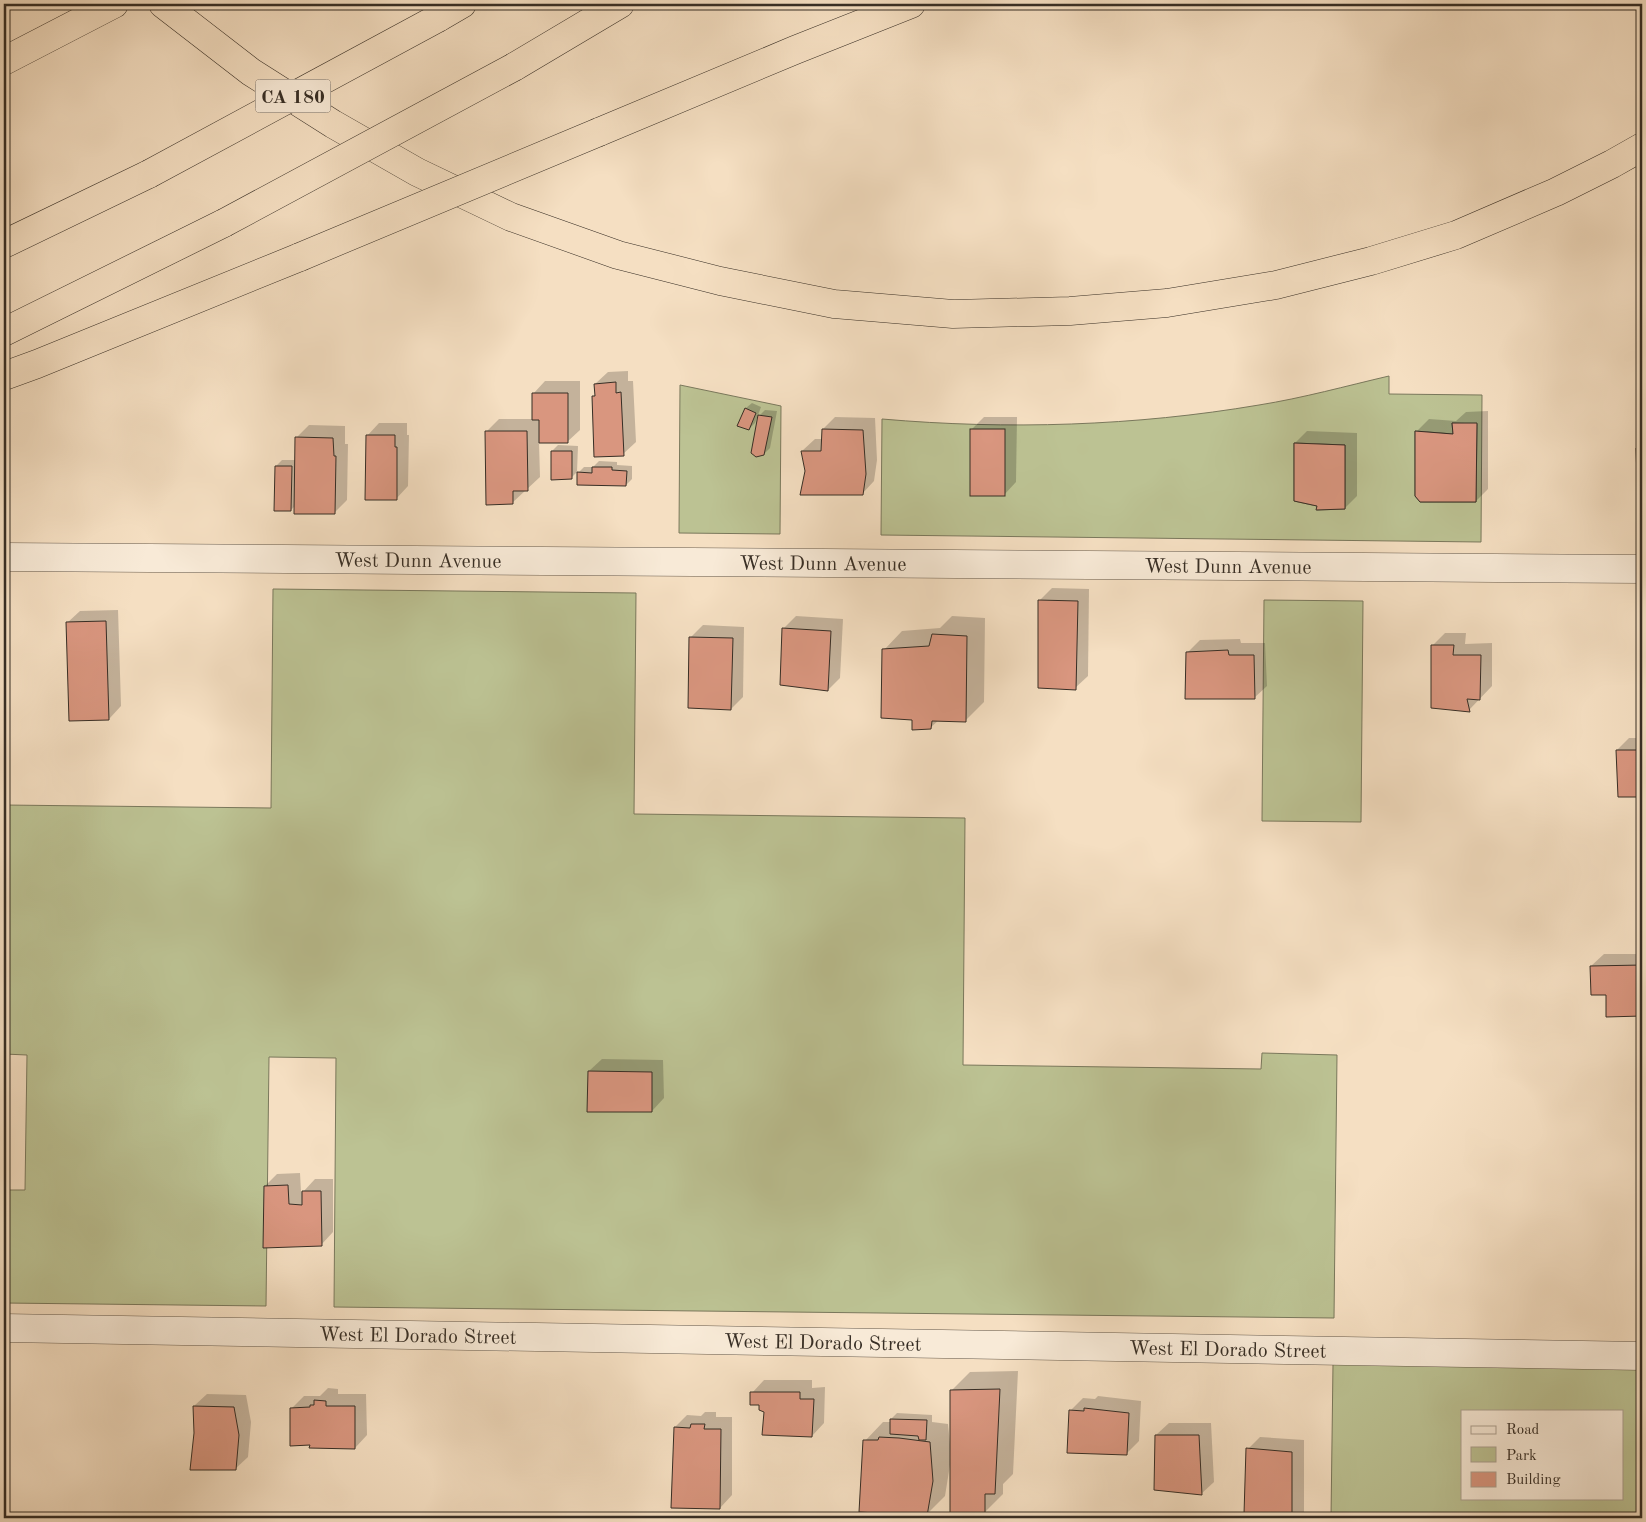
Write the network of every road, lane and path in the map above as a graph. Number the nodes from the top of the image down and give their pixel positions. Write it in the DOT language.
graph roads {
  1 [pos="114,4"];
  2 [pos="163,4"];
  3 [pos="462,4"];
  4 [pos="620,4"];
  5 [pos="911,4"];
  6 [pos="11,58"];
  7 [pos="1642,147"];
  8 [pos="4,244"];
  9 [pos="4,332"];
  10 [pos="4,376"];
  11 [pos="4,557"];
  12 [pos="1642,569"];
  13 [pos="4,1328"];
  14 [pos="1642,1356"];
  1 -- 6 [label="highway"];
  2 -- 7 [label="highway"];
  3 -- 8 [label="highway, CA 180, bridge"];
  4 -- 9 [label="highway, bridge"];
  5 -- 10 [label="highway, bridge"];
  11 -- 12 [label="street, West Dunn Avenue"];
  13 -- 14 [label="street, West El Dorado Street"];
}
